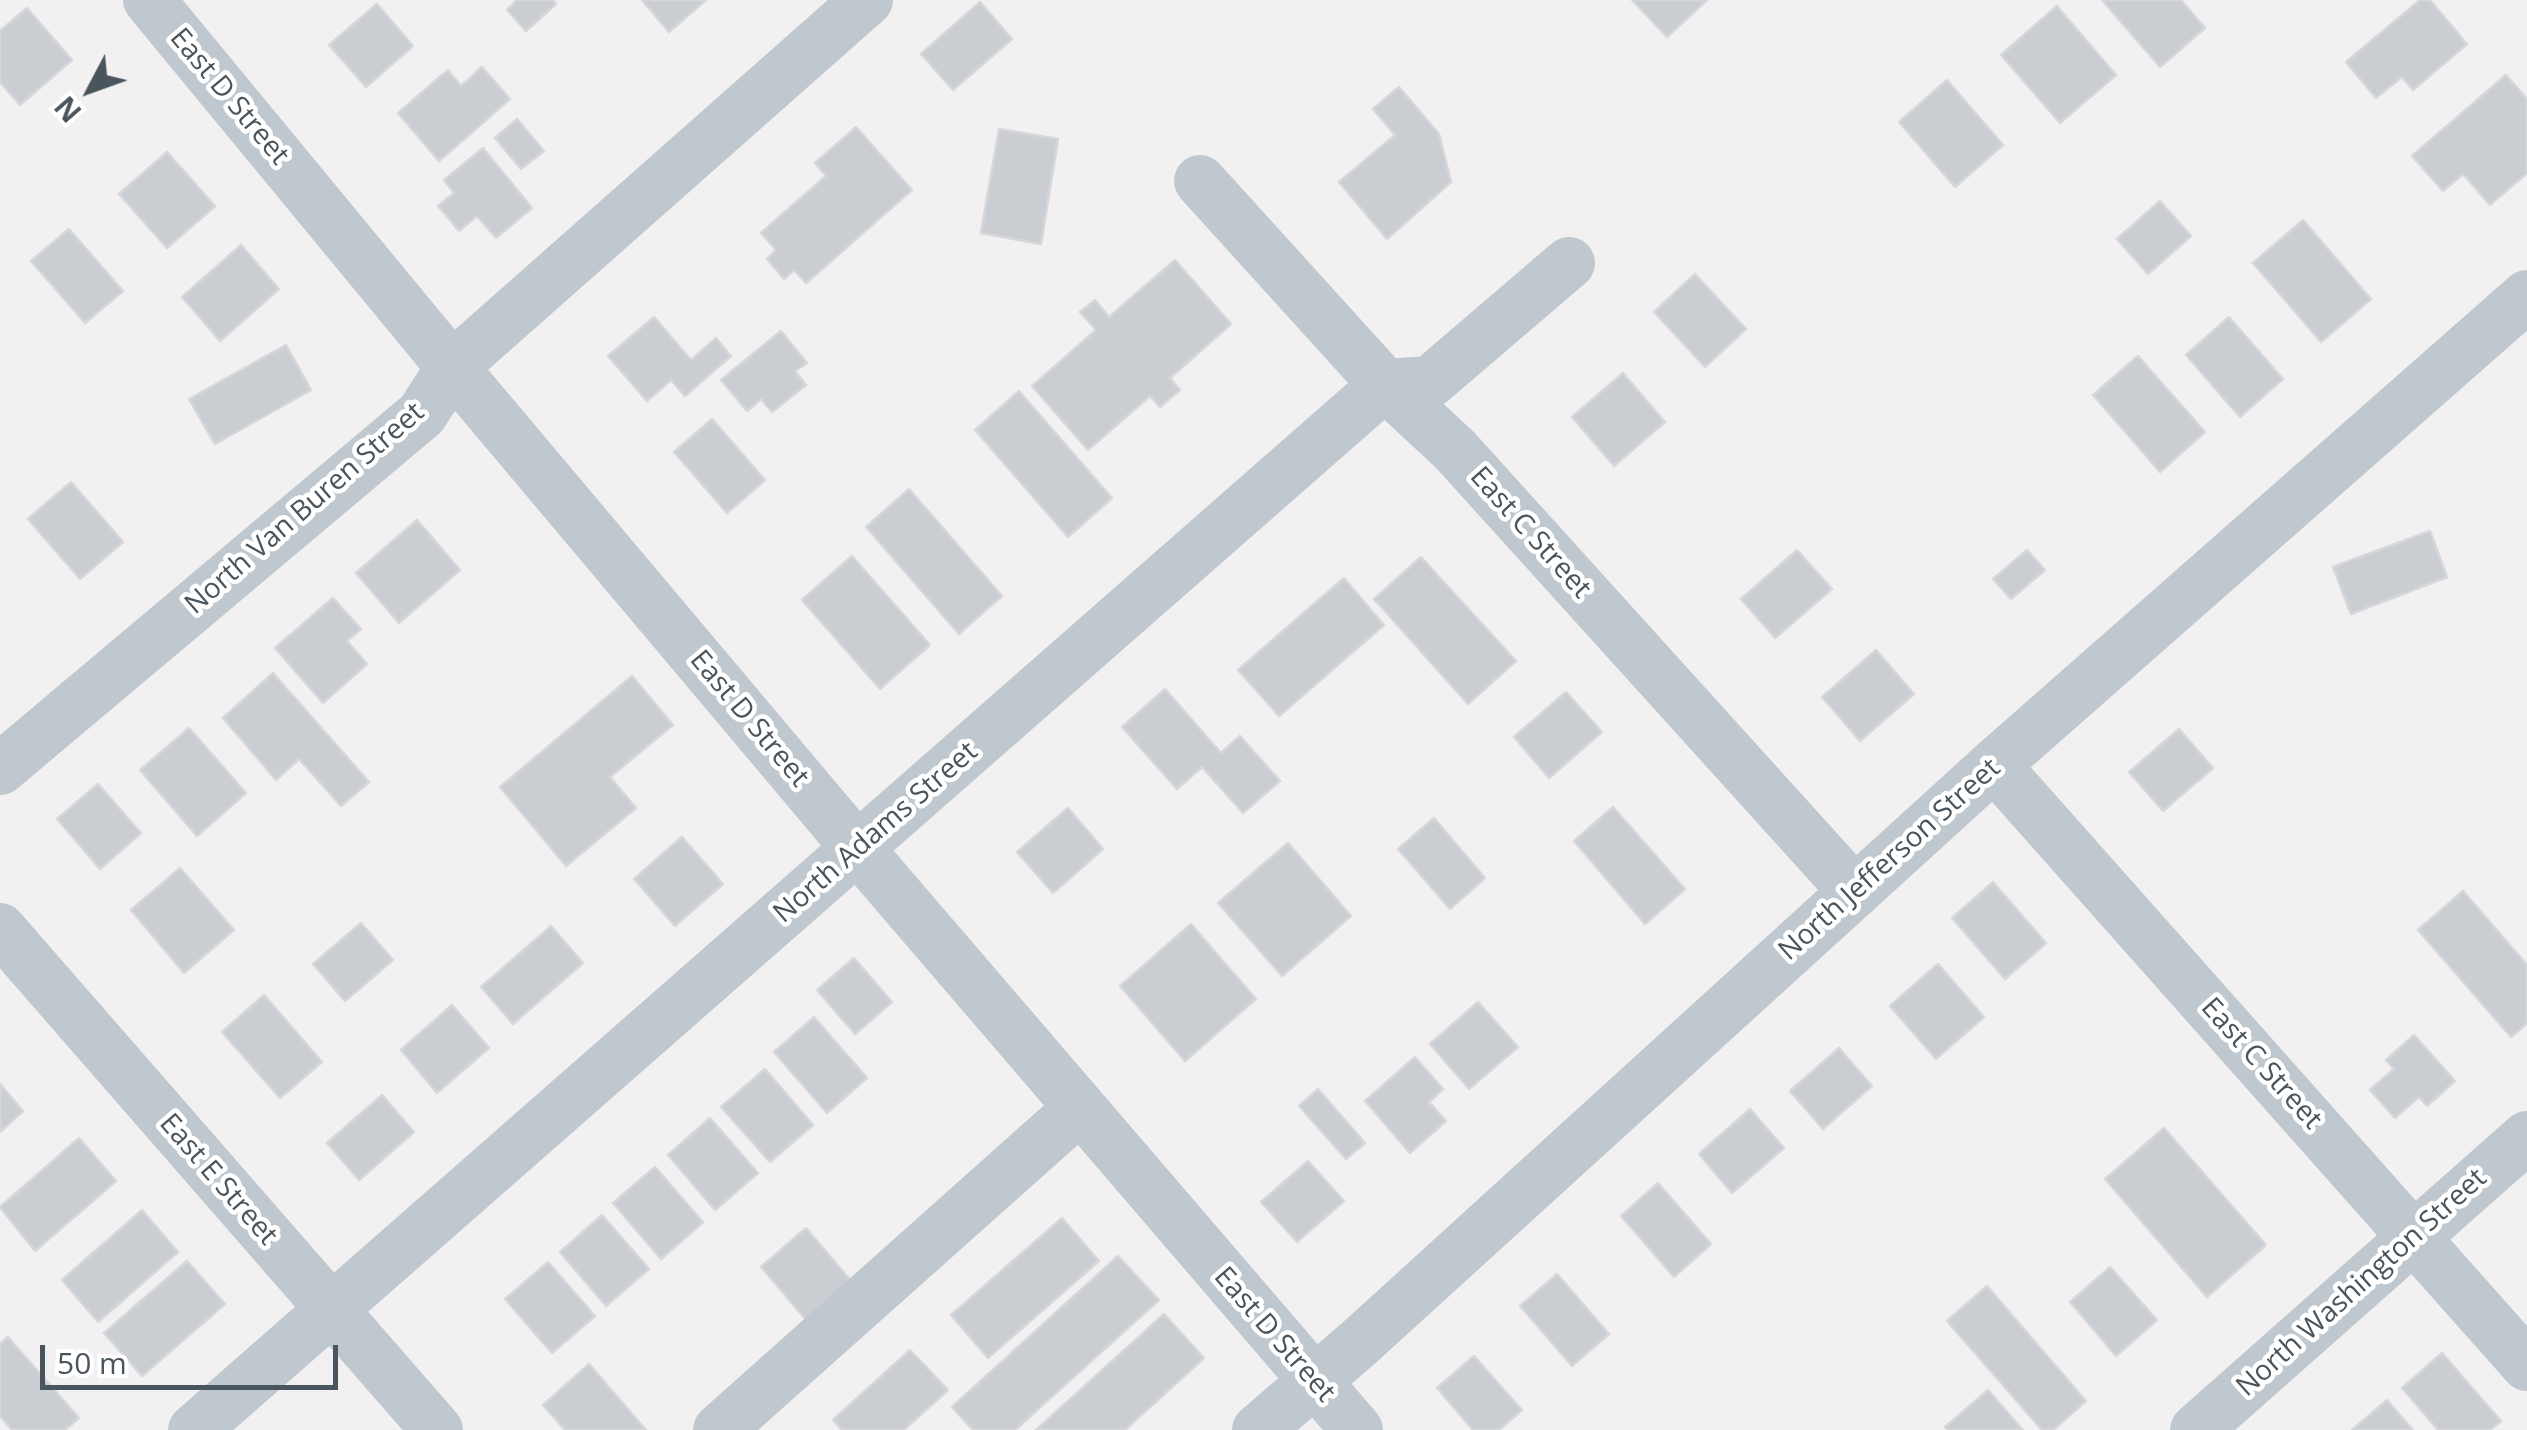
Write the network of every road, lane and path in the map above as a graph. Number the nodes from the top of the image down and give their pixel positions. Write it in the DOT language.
graph roads {
  1 [pos="149,0"];
  2 [pos="867,0"];
  3 [pos="1200,181"];
  4 [pos="1569,263"];
  5 [pos="2527,296"];
  6 [pos="452,367"];
  7 [pos="1384,385"];
  8 [pos="1994,765"];
  9 [pos="0,769"];
  10 [pos="858,849"];
  11 [pos="1854,892"];
  12 [pos="0,930"];
  13 [pos="1079,1109"];
  14 [pos="2527,1137"];
  15 [pos="2414,1236"];
  16 [pos="332,1311"];
  17 [pos="2527,1364"];
  18 [pos="1314,1382"];
  19 [pos="194,1430"];
  20 [pos="437,1430"];
  21 [pos="719,1430"];
  22 [pos="1258,1430"];
  23 [pos="1358,1430"];
  24 [pos="2196,1430"];
  1 -- 6 [label="street, East D Street"];
  2 -- 6 [label="street, North Van Buren Street"];
  3 -- 7 [label="street, East C Street"];
  4 -- 7 [label="street"];
  5 -- 8 [label="street, North Jefferson Street"];
  6 -- 9 [label="street, North Van Buren Street"];
  6 -- 10 [label="street, East D Street"];
  7 -- 10 [label="street, North Adams Street"];
  7 -- 11 [label="street, East C Street"];
  8 -- 11 [label="street, North Jefferson Street"];
  8 -- 15 [label="street, East C Street"];
  10 -- 13 [label="street, East D Street"];
  10 -- 16 [label="street, North Adams Street"];
  11 -- 18 [label="street, North Jefferson Street"];
  12 -- 16 [label="street, East E Street"];
  13 -- 18 [label="street, East D Street"];
  13 -- 21 [label="street"];
  14 -- 15 [label="street, North Washington Street"];
  15 -- 17 [label="street, East C Street"];
  15 -- 24 [label="street, North Washington Street"];
  16 -- 19 [label="street, North Adams Street"];
  16 -- 20 [label="street, East E Street"];
  18 -- 22 [label="street, North Jefferson Street"];
  18 -- 23 [label="street, East D Street"];
}
